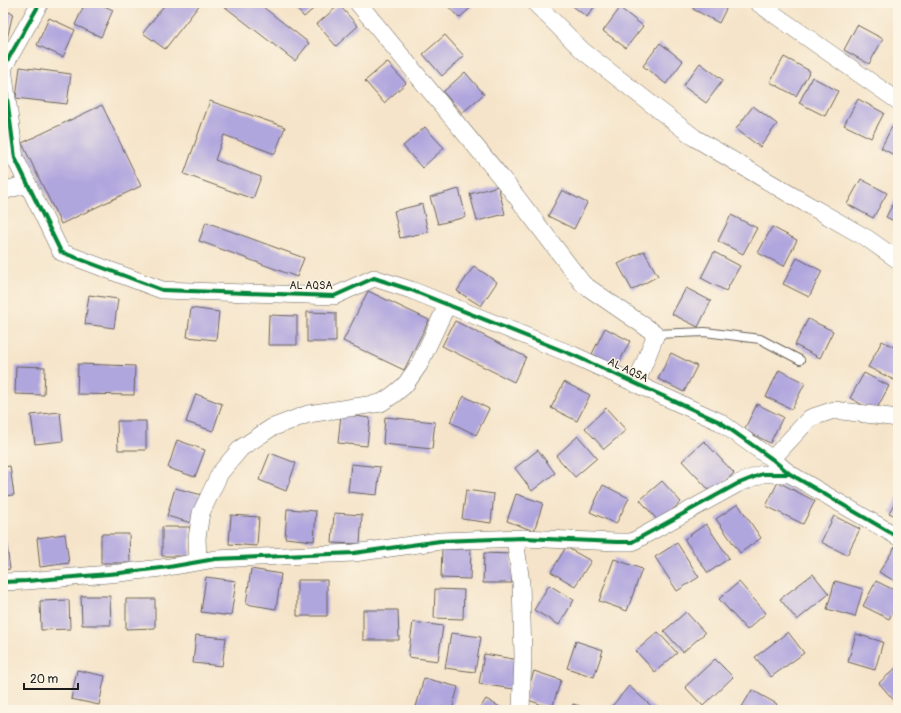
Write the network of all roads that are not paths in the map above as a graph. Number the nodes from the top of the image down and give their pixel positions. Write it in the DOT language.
graph roads {
  1 [pos="40,3"];
  2 [pos="358,3"];
  3 [pos="535,3"];
  4 [pos="758,3"];
  5 [pos="898,101"];
  6 [pos="27,184"];
  7 [pos="3,191"];
  8 [pos="898,260"];
  9 [pos="447,305"];
  10 [pos="656,334"];
  11 [pos="800,360"];
  12 [pos="636,384"];
  13 [pos="898,418"];
  14 [pos="772,459"];
  15 [pos="790,474"];
  16 [pos="898,537"];
  17 [pos="514,538"];
  18 [pos="198,562"];
  19 [pos="3,582"];
  20 [pos="521,710"];
  1 -- 6 [label="street, AL AQSA"];
  2 -- 10 [label="street"];
  3 -- 8 [label="street"];
  4 -- 5 [label="street"];
  6 -- 7 [label="street"];
  6 -- 9 [label="street, AL AQSA"];
  9 -- 12 [label="street, AL AQSA"];
  9 -- 18 [label="street"];
  10 -- 11 [label="lane"];
  10 -- 12 [label="street"];
  12 -- 14 [label="street, AL AQSA"];
  13 -- 14 [label="street"];
  14 -- 15 [label="street, AL AQSA"];
  15 -- 16 [label="street, AL AQSA"];
  15 -- 17 [label="street"];
  17 -- 18 [label="street"];
  17 -- 20 [label="street"];
  18 -- 19 [label="street"];
}
